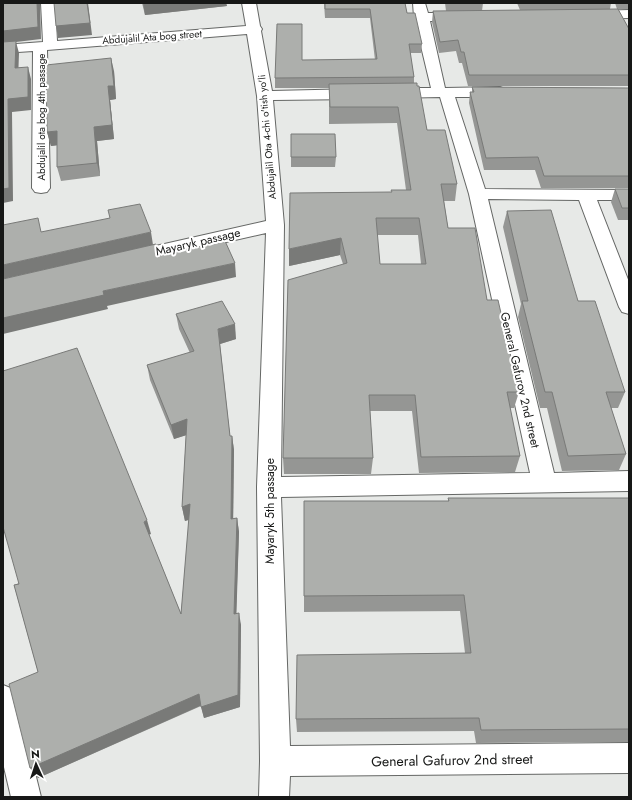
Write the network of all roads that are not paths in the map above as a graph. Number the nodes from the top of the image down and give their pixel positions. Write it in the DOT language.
graph roads {
  1 [pos="48,3"];
  2 [pos="249,3"];
  3 [pos="419,3"];
  4 [pos="629,14"];
  5 [pos="583,15"];
  6 [pos="475,16"];
  7 [pos="421,17"];
  8 [pos="254,29"];
  9 [pos="45,45"];
  10 [pos="3,49"];
  11 [pos="442,92"];
  12 [pos="518,92"];
  13 [pos="265,96"];
  14 [pos="41,188"];
  15 [pos="478,194"];
  16 [pos="586,195"];
  17 [pos="629,195"];
  18 [pos="275,225"];
  19 [pos="112,262"];
  20 [pos="629,306"];
  21 [pos="629,481"];
  22 [pos="544,482"];
  23 [pos="268,486"];
  24 [pos="3,699"];
  25 [pos="629,758"];
  26 [pos="275,761"];
  27 [pos="26,797"];
  28 [pos="274,797"];
  1 -- 9 [label="street"];
  2 -- 8 [label="street, Abdujalil Ota 4-chi o'tish yo'li"];
  3 -- 7 [label="street, General Gafurov 2nd street"];
  4 -- 5 [label="street"];
  6 -- 7 [label="street"];
  7 -- 11 [label="street, General Gafurov 2nd street"];
  8 -- 9 [label="street, Abdujalil Ata bog street"];
  8 -- 13 [label="street, Abdujalil Ota 4-chi o'tish yo'li"];
  9 -- 10 [label="street, Abdujalil Ata bog street"];
  9 -- 14 [label="street, Abdujalil ota bog 4th passage"];
  11 -- 12 [label="street"];
  11 -- 13 [label="street"];
  11 -- 15 [label="street, General Gafurov 2nd street"];
  13 -- 18 [label="street, Abdujalil Ota 4-chi o'tish yo'li"];
  15 -- 16 [label="street"];
  15 -- 22 [label="street, General Gafurov 2nd street"];
  16 -- 17 [label="street"];
  16 -- 20 [label="street"];
  18 -- 19 [label="street, Mаyaryk passage"];
  18 -- 23 [label="street, Mayaryk 5th passage"];
  21 -- 22 [label="street"];
  22 -- 23 [label="street"];
  23 -- 26 [label="street, Mayaryk 5th passage"];
  24 -- 27 [label="street"];
  25 -- 26 [label="street, General Gafurov 2nd street"];
  26 -- 28 [label="street, Mayaryk 5th passage"];
}
